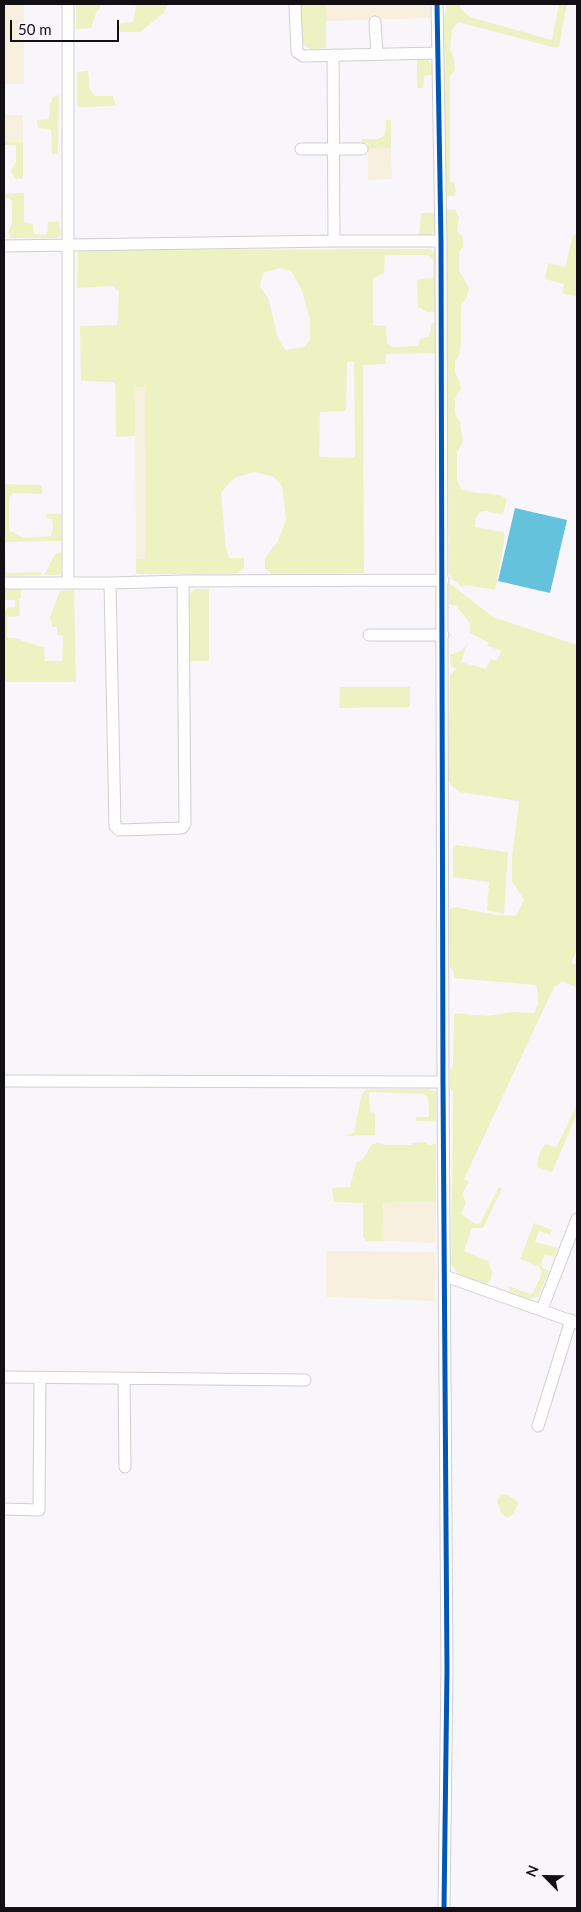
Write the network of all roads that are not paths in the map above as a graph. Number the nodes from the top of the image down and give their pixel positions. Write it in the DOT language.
graph roads {
  1 [pos="68,4"];
  2 [pos="295,4"];
  3 [pos="437,4"];
  4 [pos="375,22"];
  5 [pos="438,53"];
  6 [pos="377,54"];
  7 [pos="332,55"];
  8 [pos="301,149"];
  9 [pos="333,149"];
  10 [pos="362,149"];
  11 [pos="334,241"];
  12 [pos="441,241"];
  13 [pos="4,246"];
  14 [pos="67,246"];
  15 [pos="443,580"];
  16 [pos="183,581"];
  17 [pos="68,582"];
  18 [pos="4,583"];
  19 [pos="110,583"];
  20 [pos="443,635"];
  21 [pos="369,636"];
  22 [pos="4,1081"];
  23 [pos="443,1082"];
  24 [pos="577,1219"];
  25 [pos="445,1276"];
  26 [pos="542,1309"];
  27 [pos="574,1322"];
  28 [pos="4,1377"];
  29 [pos="40,1378"];
  30 [pos="124,1379"];
  31 [pos="305,1380"];
  32 [pos="538,1426"];
  33 [pos="125,1467"];
  34 [pos="4,1509"];
  35 [pos="444,1908"];
  1 -- 14 [label="street"];
  2 -- 7 [label="street"];
  3 -- 5 [label="street"];
  4 -- 6 [label="street"];
  5 -- 6 [label="street"];
  5 -- 12 [label="street"];
  6 -- 7 [label="street"];
  7 -- 9 [label="street"];
  8 -- 9 [label="street"];
  9 -- 10 [label="street"];
  9 -- 11 [label="street"];
  11 -- 12 [label="street"];
  11 -- 14 [label="street"];
  12 -- 15 [label="street"];
  13 -- 14 [label="street"];
  14 -- 17 [label="street"];
  15 -- 16 [label="street"];
  15 -- 20 [label="street"];
  16 -- 19 [label="street"];
  16 -- 19 [label="street"];
  17 -- 18 [label="street"];
  17 -- 19 [label="street"];
  20 -- 21 [label="street"];
  20 -- 23 [label="street"];
  22 -- 23 [label="street"];
  23 -- 25 [label="street"];
  24 -- 26 [label="street"];
  25 -- 26 [label="street"];
  25 -- 35 [label="street"];
  26 -- 27 [label="street"];
  27 -- 32 [label="street"];
  28 -- 29 [label="street"];
  29 -- 30 [label="street"];
  29 -- 34 [label="street"];
  30 -- 31 [label="street"];
  30 -- 33 [label="street"];
}
